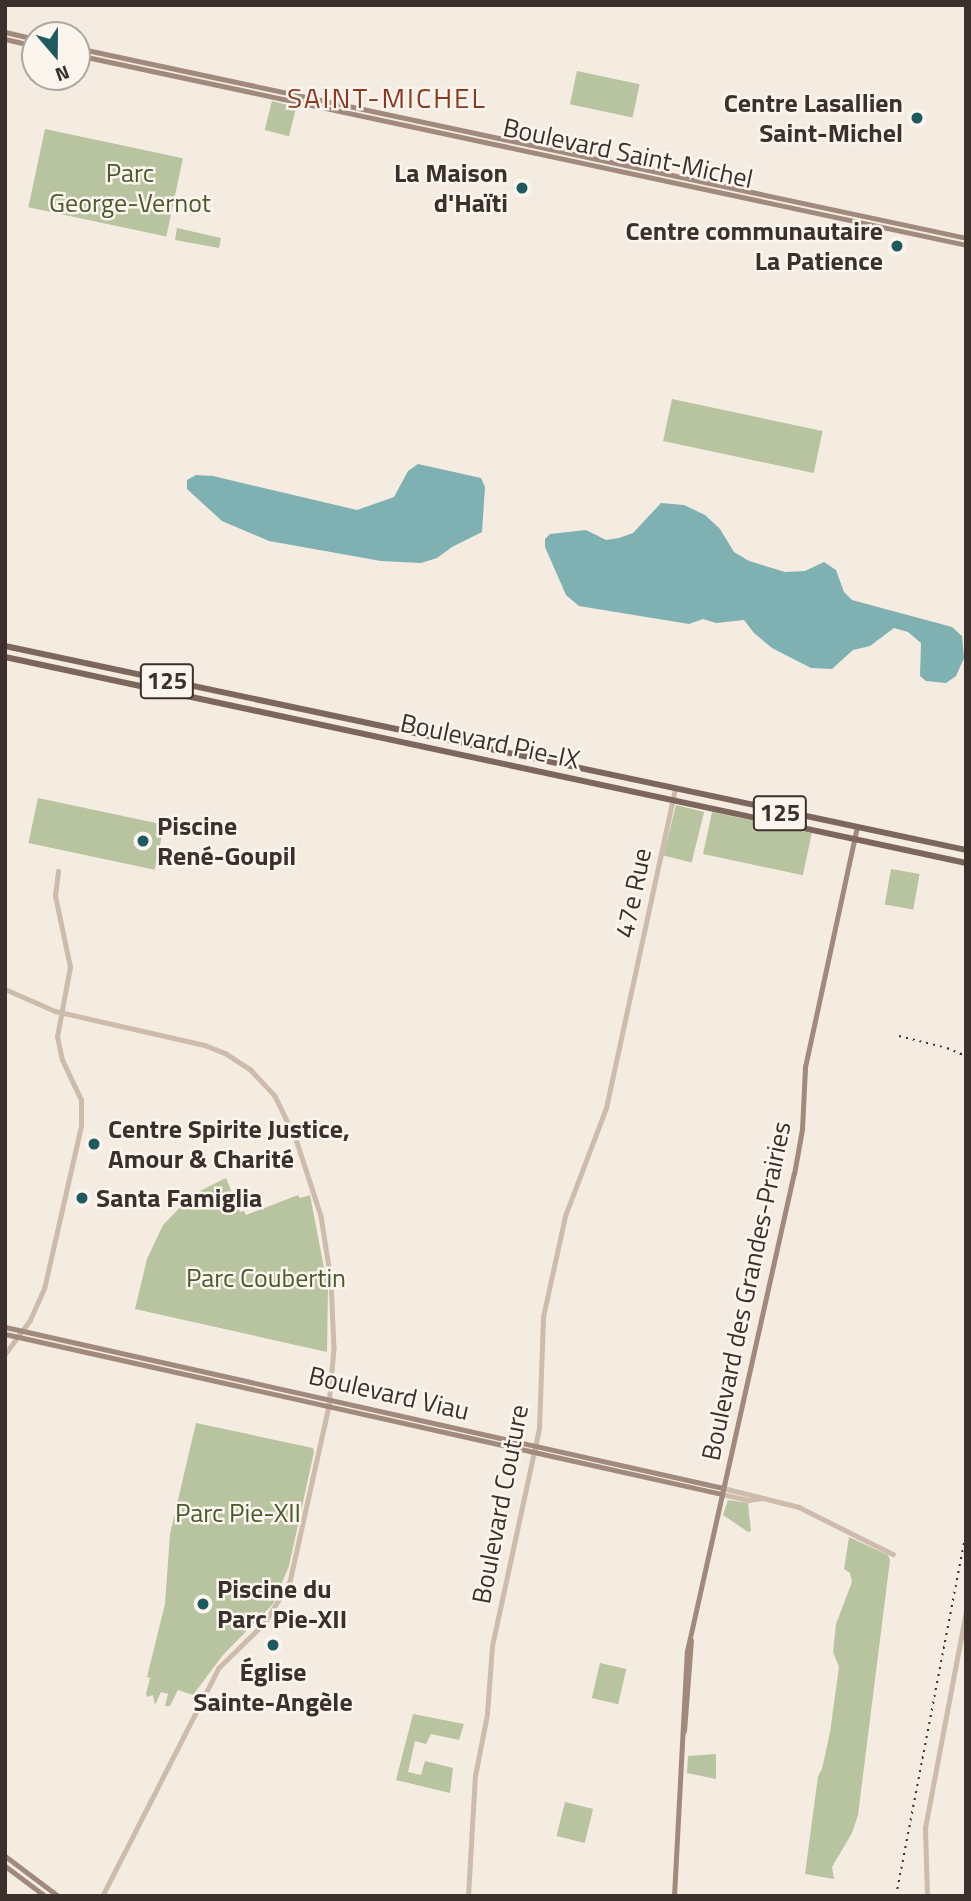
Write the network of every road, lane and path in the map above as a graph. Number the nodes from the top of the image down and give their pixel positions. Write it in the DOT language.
graph roads {
  1 [pos="91,51"];
  2 [pos="91,58"];
  3 [pos="966,238"];
  4 [pos="966,245"];
  5 [pos="5,646"];
  6 [pos="5,657"];
  7 [pos="675,790"];
  8 [pos="673,800"];
  9 [pos="857,827"];
  10 [pos="854,839"];
  11 [pos="966,850"];
  12 [pos="966,863"];
  13 [pos="58,871"];
  14 [pos="5,989"];
  15 [pos="629,1004"];
  16 [pos="60,1013"];
  17 [pos="5,1327"];
  18 [pos="5,1334"];
  19 [pos="22,1334"];
  20 [pos="5,1354"];
  21 [pos="329,1403"];
  22 [pos="535,1449"];
  23 [pos="722,1491"];
  24 [pos="893,1554"];
  25 [pos="966,1611"];
  26 [pos="5,1856"];
  27 [pos="5,1866"];
  28 [pos="45,1896"];
  29 [pos="58,1896"];
  30 [pos="103,1896"];
  31 [pos="468,1896"];
  32 [pos="674,1896"];
  33 [pos="927,1896"];
  1 -- 3 [label="main road, Boulevard Saint-Michel"];
  2 -- 4 [label="main road, Boulevard Saint-Michel"];
  5 -- 7 [label="main road, Boulevard Pie-IX / 125"];
  6 -- 8 [label="main road, Boulevard Pie-IX / 125"];
  7 -- 8 [label="street, 47e Rue"];
  7 -- 9 [label="main road, Boulevard Pie-IX / 125"];
  8 -- 10 [label="main road, Boulevard Pie-IX / 125"];
  8 -- 15 [label="street, 47e Rue"];
  9 -- 10 [label="main road, Boulevard des Grandes-Prairies"];
  9 -- 11 [label="main road, Boulevard Pie-IX / 125"];
  10 -- 12 [label="main road, Boulevard Pie-IX / 125"];
  10 -- 23 [label="main road, Boulevard des Grandes-Prairies"];
  13 -- 16 [label="street"];
  14 -- 16 [label="street"];
  15 -- 22 [label="street, Boulevard Couture"];
  16 -- 19 [label="street"];
  16 -- 21 [label="street"];
  17 -- 19 [label="main road, Boulevard Viau"];
  18 -- 19 [label="main road, Boulevard Viau"];
  19 -- 20 [label="street"];
  19 -- 21 [label="main road, Boulevard Viau"];
  21 -- 22 [label="main road, Boulevard Viau"];
  21 -- 30 [label="street"];
  22 -- 23 [label="main road, Boulevard Viau"];
  22 -- 31 [label="street, Boulevard Couture"];
  23 -- 24 [label="street, Boulevard Viau"];
  23 -- 32 [label="main road, Boulevard des Grandes-Prairies"];
  25 -- 33 [label="street"];
  26 -- 29 [label="main road"];
  27 -- 28 [label="main road"];
}
